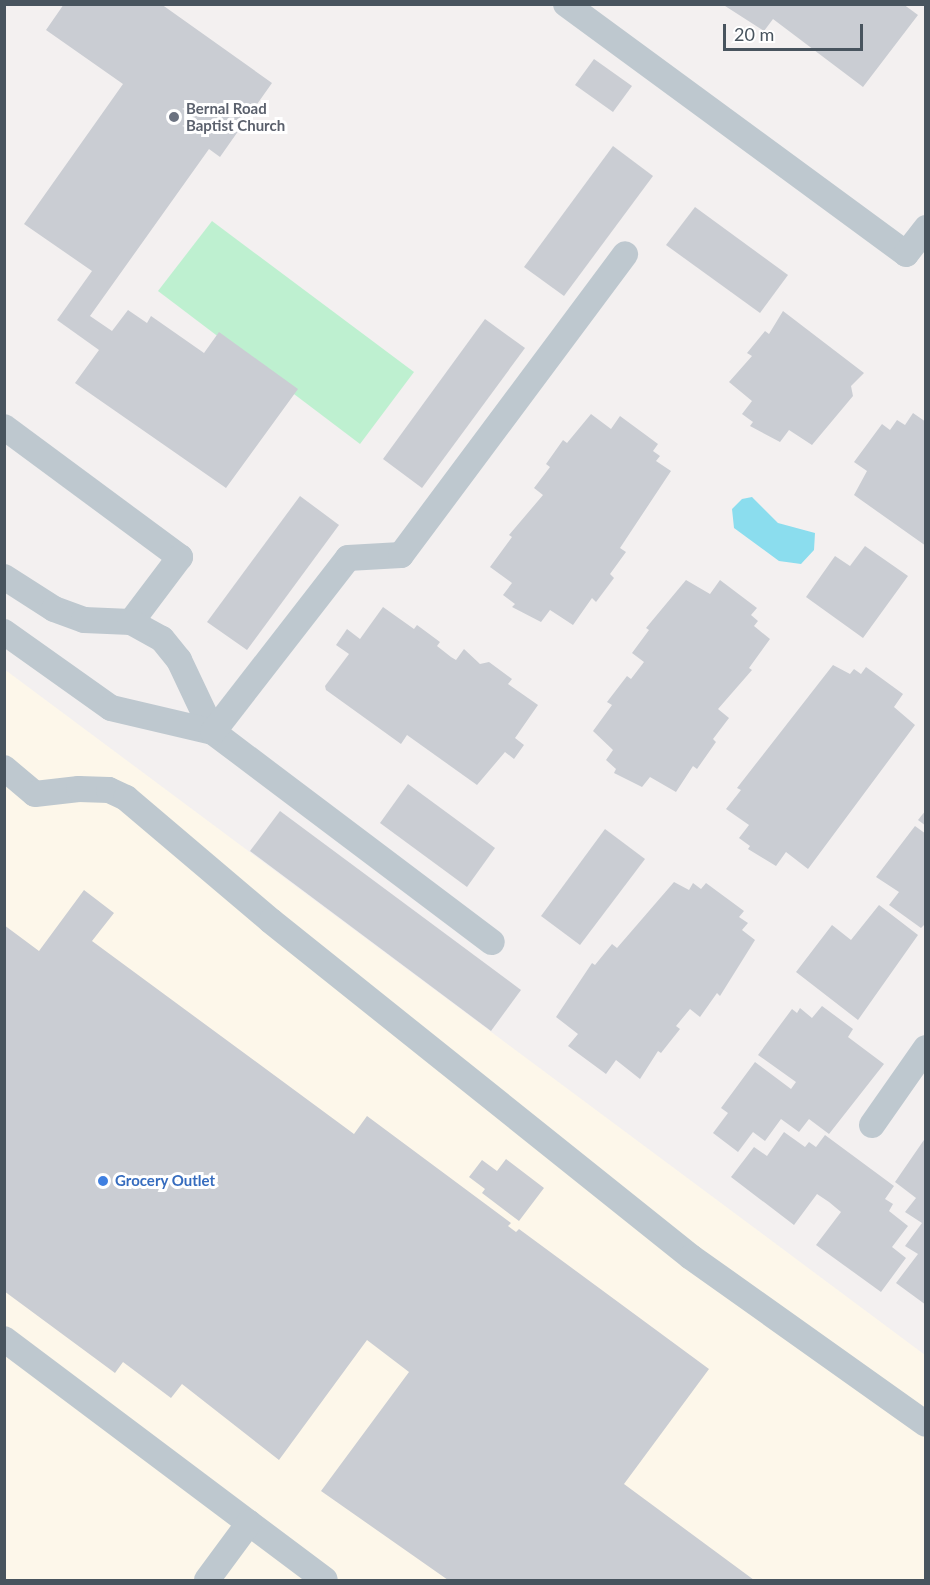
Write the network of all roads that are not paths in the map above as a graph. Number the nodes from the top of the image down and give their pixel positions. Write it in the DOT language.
graph roads {
  1 [pos="566,4"];
  2 [pos="926,228"];
  3 [pos="625,254"];
  4 [pos="4,427"];
  5 [pos="4,577"];
  6 [pos="131,622"];
  7 [pos="4,632"];
  8 [pos="213,732"];
  9 [pos="4,768"];
  10 [pos="492,942"];
  11 [pos="926,1048"];
  12 [pos="872,1125"];
  13 [pos="4,1339"];
  14 [pos="926,1424"];
  15 [pos="249,1523"];
  16 [pos="207,1581"];
  17 [pos="325,1581"];
  1 -- 2 [label="lane"];
  3 -- 8 [label="lane"];
  4 -- 6 [label="lane"];
  5 -- 6 [label="lane"];
  6 -- 8 [label="lane"];
  7 -- 8 [label="lane"];
  8 -- 10 [label="lane"];
  9 -- 14 [label="lane"];
  11 -- 12 [label="lane"];
  13 -- 15 [label="lane"];
  15 -- 16 [label="lane"];
  15 -- 17 [label="lane"];
}
